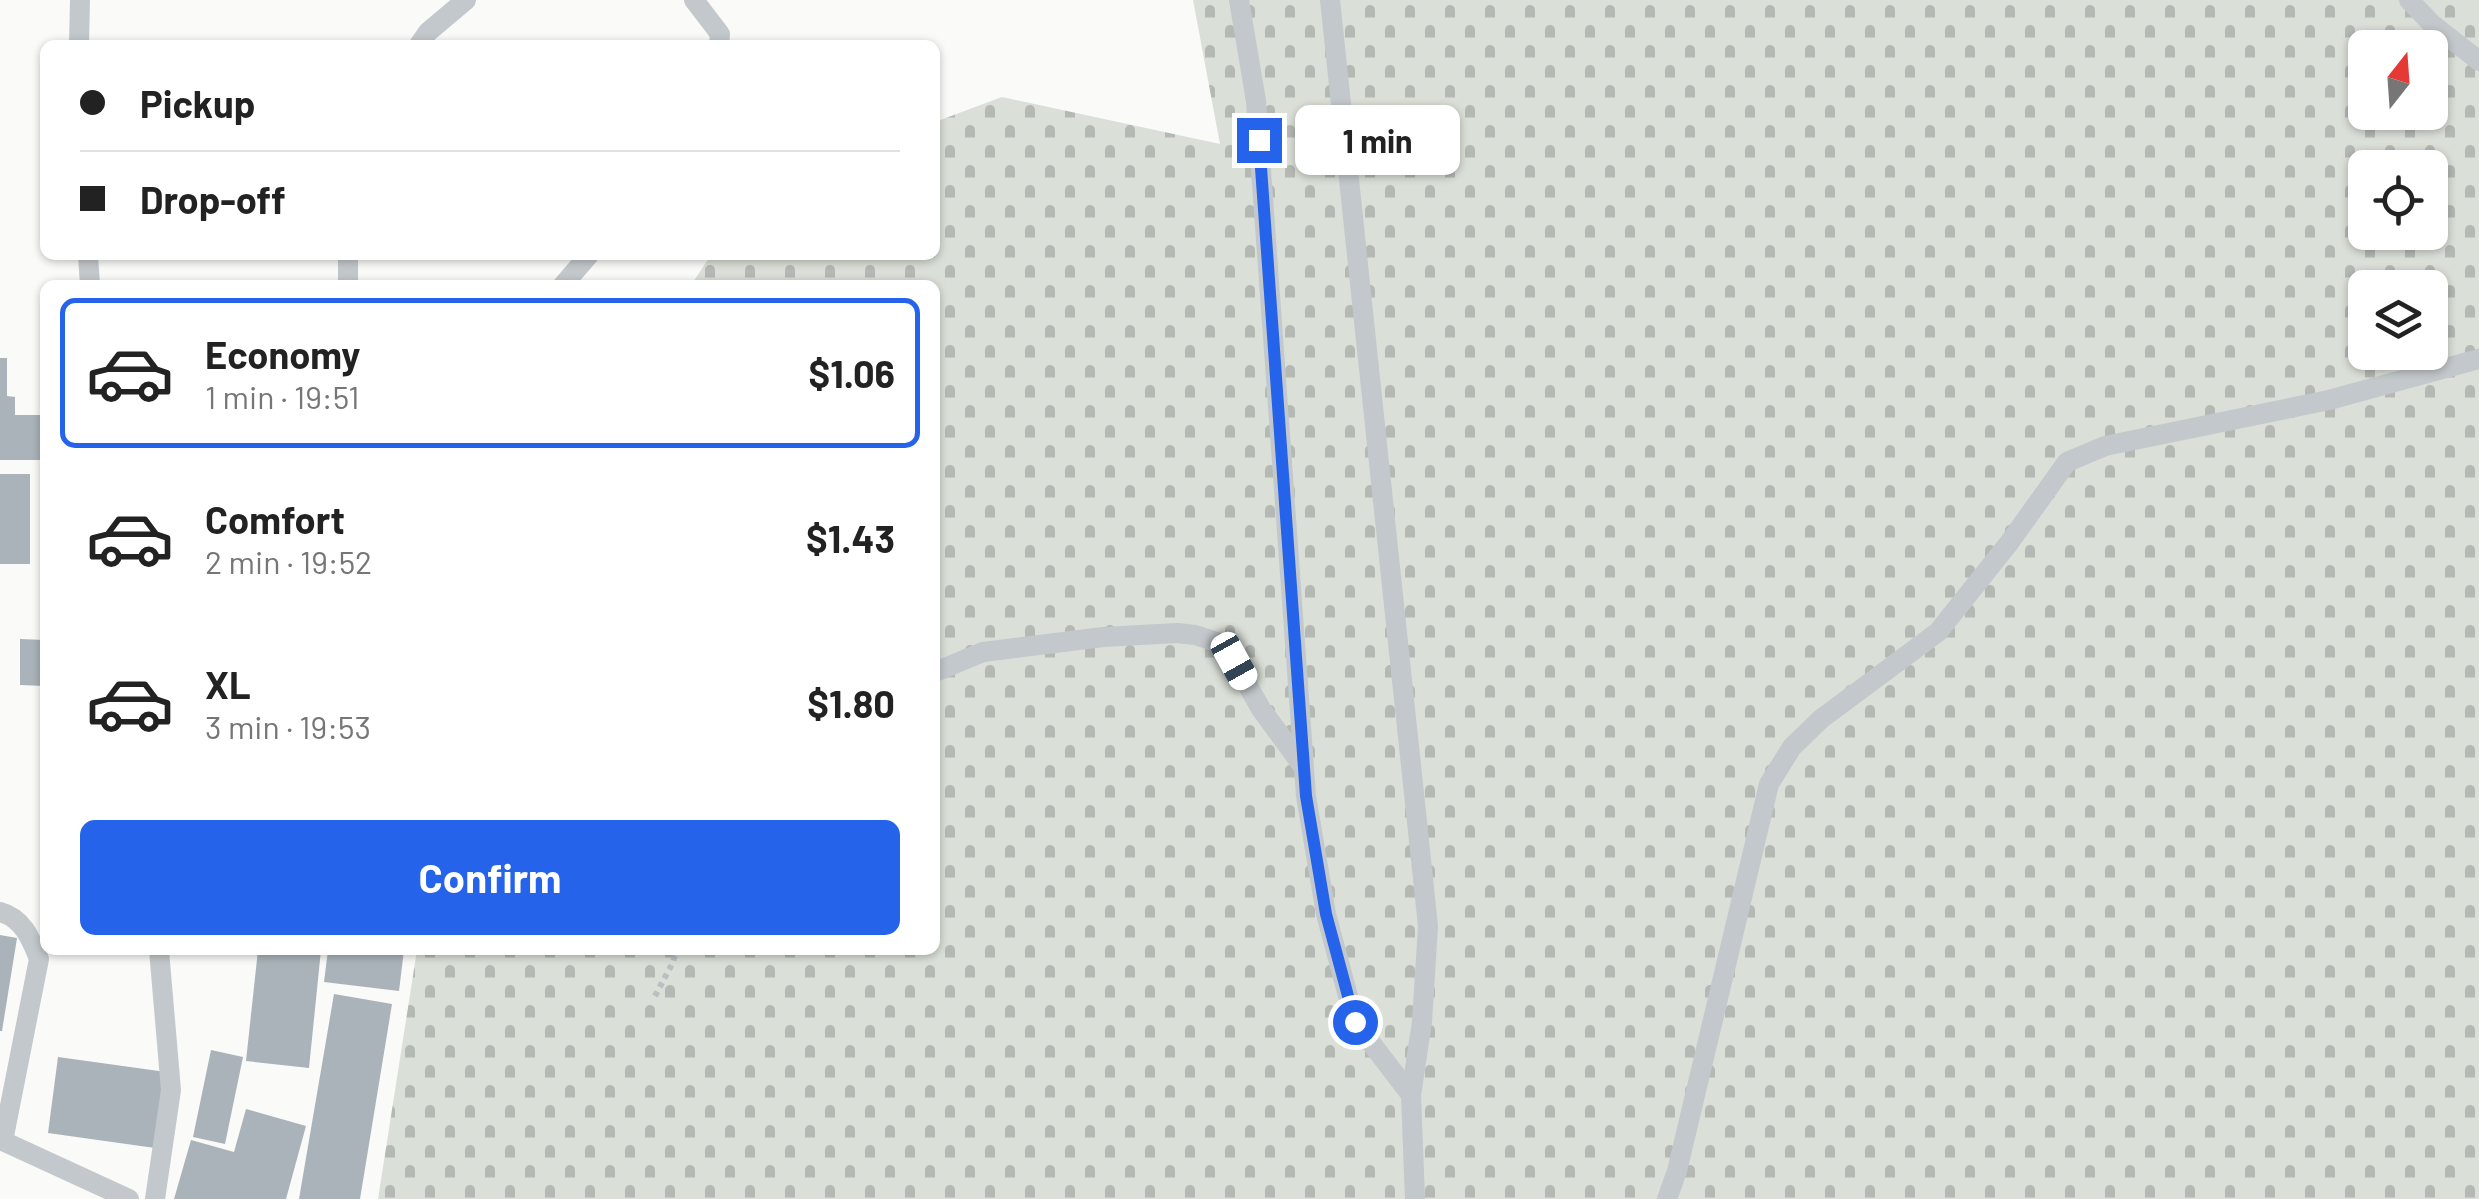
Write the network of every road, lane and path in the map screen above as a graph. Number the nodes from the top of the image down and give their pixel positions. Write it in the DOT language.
graph roads {
  1 [pos="80,0"];
  2 [pos="466,0"];
  3 [pos="694,0"];
  4 [pos="1239,0"];
  5 [pos="1330,0"];
  6 [pos="2410,0"];
  7 [pos="78,40"];
  8 [pos="422,40"];
  9 [pos="719,40"];
  10 [pos="2479,61"];
  11 [pos="584,260"];
  12 [pos="566,280"];
  13 [pos="2479,359"];
  14 [pos="940,670"];
  15 [pos="1303,766"];
  16 [pos="0,912"];
  17 [pos="158,955"];
  18 [pos="675,955"];
  19 [pos="654,996"];
  20 [pos="1411,1095"];
  21 [pos="1,1141"];
  22 [pos="130,1199"];
  23 [pos="155,1199"];
  24 [pos="1415,1199"];
  25 [pos="1667,1199"];
  1 -- 7 [label="lane"];
  2 -- 8 [label="lane"];
  3 -- 9 [label="lane"];
  4 -- 15 [label="lane"];
  5 -- 20 [label="lane"];
  6 -- 10 [label="lane"];
  11 -- 12 [label="lane"];
  13 -- 25 [label="lane"];
  14 -- 15 [label="lane"];
  15 -- 20 [label="lane"];
  16 -- 21 [label="lane"];
  17 -- 23 [label="lane"];
  18 -- 19 [label="path"];
  20 -- 24 [label="lane"];
  21 -- 22 [label="lane"];
}
